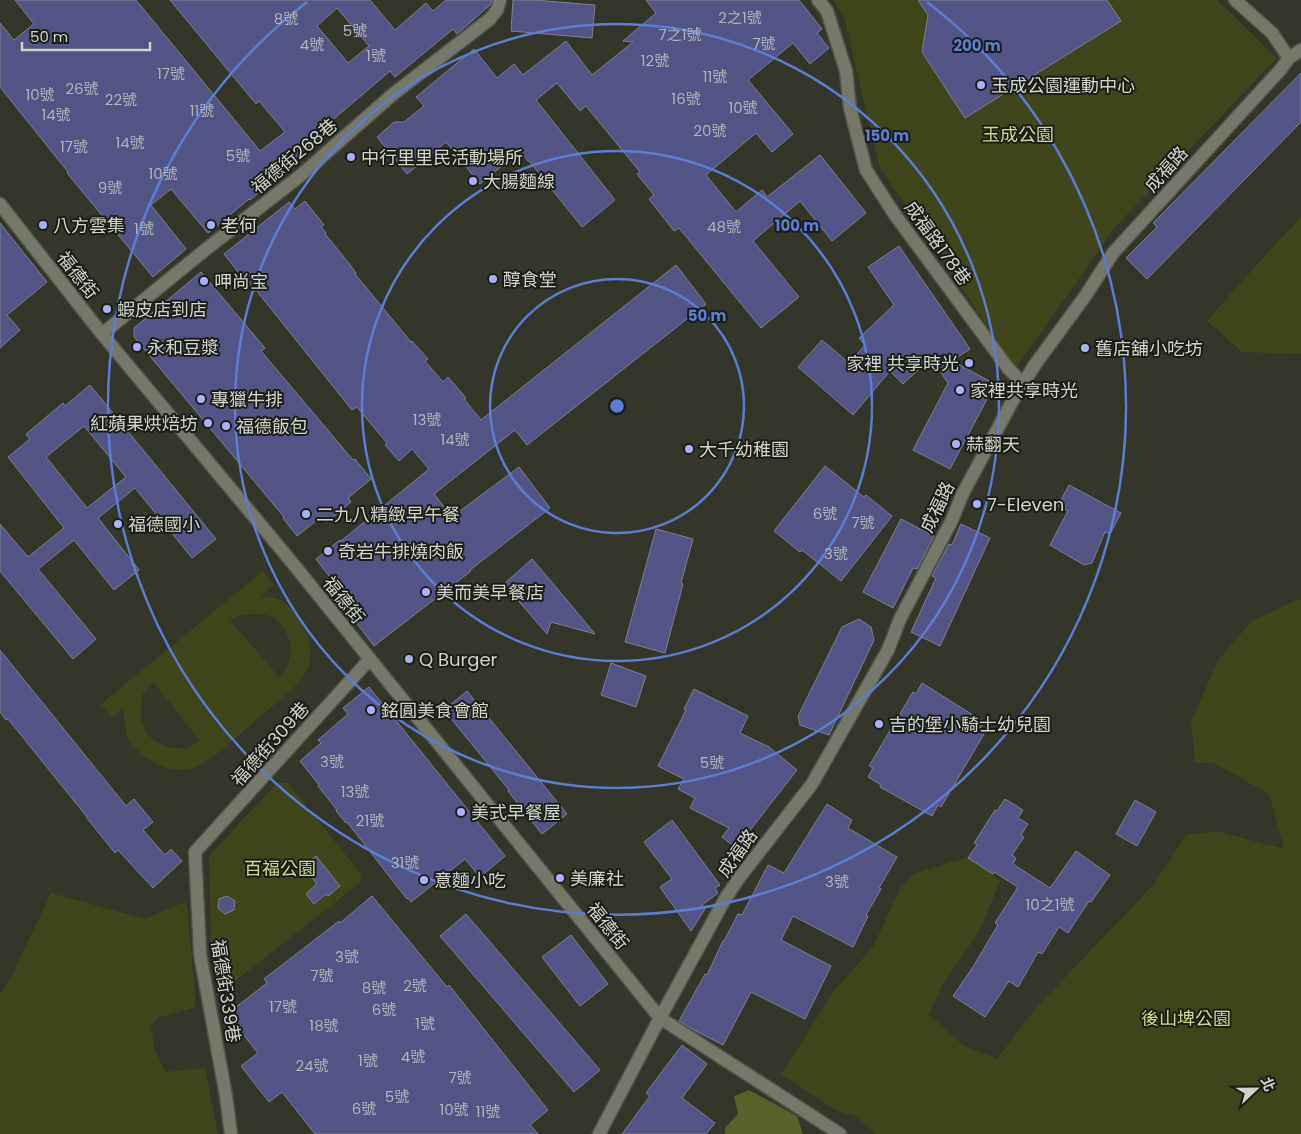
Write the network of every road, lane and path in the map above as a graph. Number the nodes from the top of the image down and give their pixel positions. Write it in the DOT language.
graph roads {
  1 [pos="500,0"];
  2 [pos="818,0"];
  3 [pos="1235,0"];
  4 [pos="1301,50"];
  5 [pos="1290,58"];
  6 [pos="0,204"];
  7 [pos="102,334"];
  8 [pos="1024,385"];
  9 [pos="370,659"];
  10 [pos="195,852"];
  11 [pos="660,1018"];
  12 [pos="231,1134"];
  13 [pos="599,1134"];
  14 [pos="840,1134"];
  1 -- 7 [label="street, 福德街268巷"];
  2 -- 8 [label="street, 成福路178巷"];
  3 -- 5 [label="street"];
  4 -- 5 [label="street, 成福路"];
  5 -- 8 [label="street, 成福路"];
  6 -- 7 [label="street, 福德街"];
  7 -- 9 [label="street, 福德街"];
  8 -- 11 [label="street, 成福路"];
  9 -- 10 [label="street, 福德街309巷"];
  9 -- 11 [label="street, 福德街"];
  10 -- 12 [label="street, 福德街339巷"];
  11 -- 13 [label="street, 成福路"];
  11 -- 14 [label="street, 福德街"];
}
